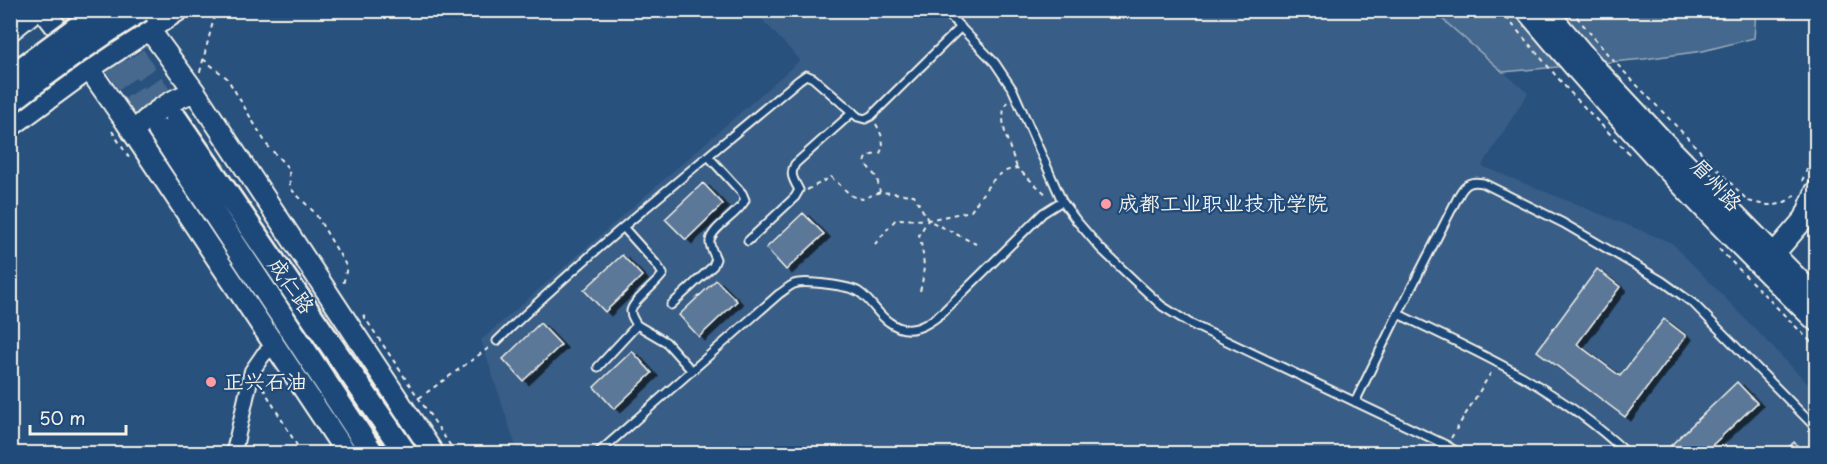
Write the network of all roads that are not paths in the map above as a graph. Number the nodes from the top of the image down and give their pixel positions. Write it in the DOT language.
graph roads {
  1 [pos="36,10"];
  2 [pos="43,10"];
  3 [pos="101,10"];
  4 [pos="135,10"];
  5 [pos="179,10"];
  6 [pos="944,10"];
  7 [pos="1526,10"];
  8 [pos="1546,10"];
  9 [pos="145,20"];
  10 [pos="961,27"];
  11 [pos="10,31"];
  12 [pos="89,69"];
  13 [pos="1590,74"];
  14 [pos="10,76"];
  15 [pos="195,92"];
  16 [pos="10,102"];
  17 [pos="854,112"];
  18 [pos="10,127"];
  19 [pos="134,133"];
  20 [pos="708,156"];
  21 [pos="1816,191"];
  22 [pos="1062,201"];
  23 [pos="623,227"];
  24 [pos="748,241"];
  25 [pos="1775,253"];
  26 [pos="1761,268"];
  27 [pos="1816,297"];
  28 [pos="671,304"];
  29 [pos="1398,314"];
  30 [pos="1816,321"];
  31 [pos="637,326"];
  32 [pos="497,341"];
  33 [pos="274,345"];
  34 [pos="598,367"];
  35 [pos="692,371"];
  36 [pos="1356,402"];
  37 [pos="1816,428"];
  38 [pos="238,453"];
  39 [pos="347,453"];
  40 [pos="372,453"];
  41 [pos="406,453"];
  42 [pos="434,453"];
  43 [pos="597,453"];
  44 [pos="1460,453"];
  45 [pos="1628,453"];
  1 -- 11 [label="main road"];
  2 -- 12 [label="main road"];
  3 -- 14 [label="highway, bridge"];
  4 -- 9 [label="main road"];
  5 -- 9 [label="main road"];
  6 -- 10 [label="lane"];
  7 -- 13 [label="main road"];
  8 -- 13 [label="main road"];
  9 -- 12 [label="main road"];
  9 -- 15 [label="main road"];
  9 -- 16 [label="highway, bridge"];
  10 -- 17 [label="lane"];
  10 -- 22 [label="lane"];
  12 -- 18 [label="main road"];
  12 -- 19 [label="main road"];
  13 -- 25 [label="main road"];
  13 -- 26 [label="main road, 眉州路"];
  15 -- 19 [label="main road"];
  15 -- 42 [label="main road"];
  17 -- 20 [label="lane"];
  17 -- 24 [label="lane"];
  19 -- 33 [label="main road"];
  20 -- 23 [label="lane"];
  20 -- 28 [label="lane"];
  21 -- 25 [label="main road"];
  22 -- 35 [label="lane"];
  22 -- 36 [label="lane"];
  23 -- 31 [label="lane"];
  23 -- 32 [label="lane"];
  25 -- 26 [label="main road"];
  25 -- 27 [label="main road"];
  26 -- 30 [label="main road, 眉州路"];
  29 -- 36 [label="lane"];
  29 -- 37 [label="lane"];
  29 -- 45 [label="lane"];
  31 -- 34 [label="lane"];
  31 -- 35 [label="lane"];
  33 -- 38 [label="street"];
  33 -- 39 [label="main road"];
  35 -- 43 [label="lane"];
  36 -- 44 [label="lane"];
  40 -- 41 [label="highway, 成仁路"];
}
